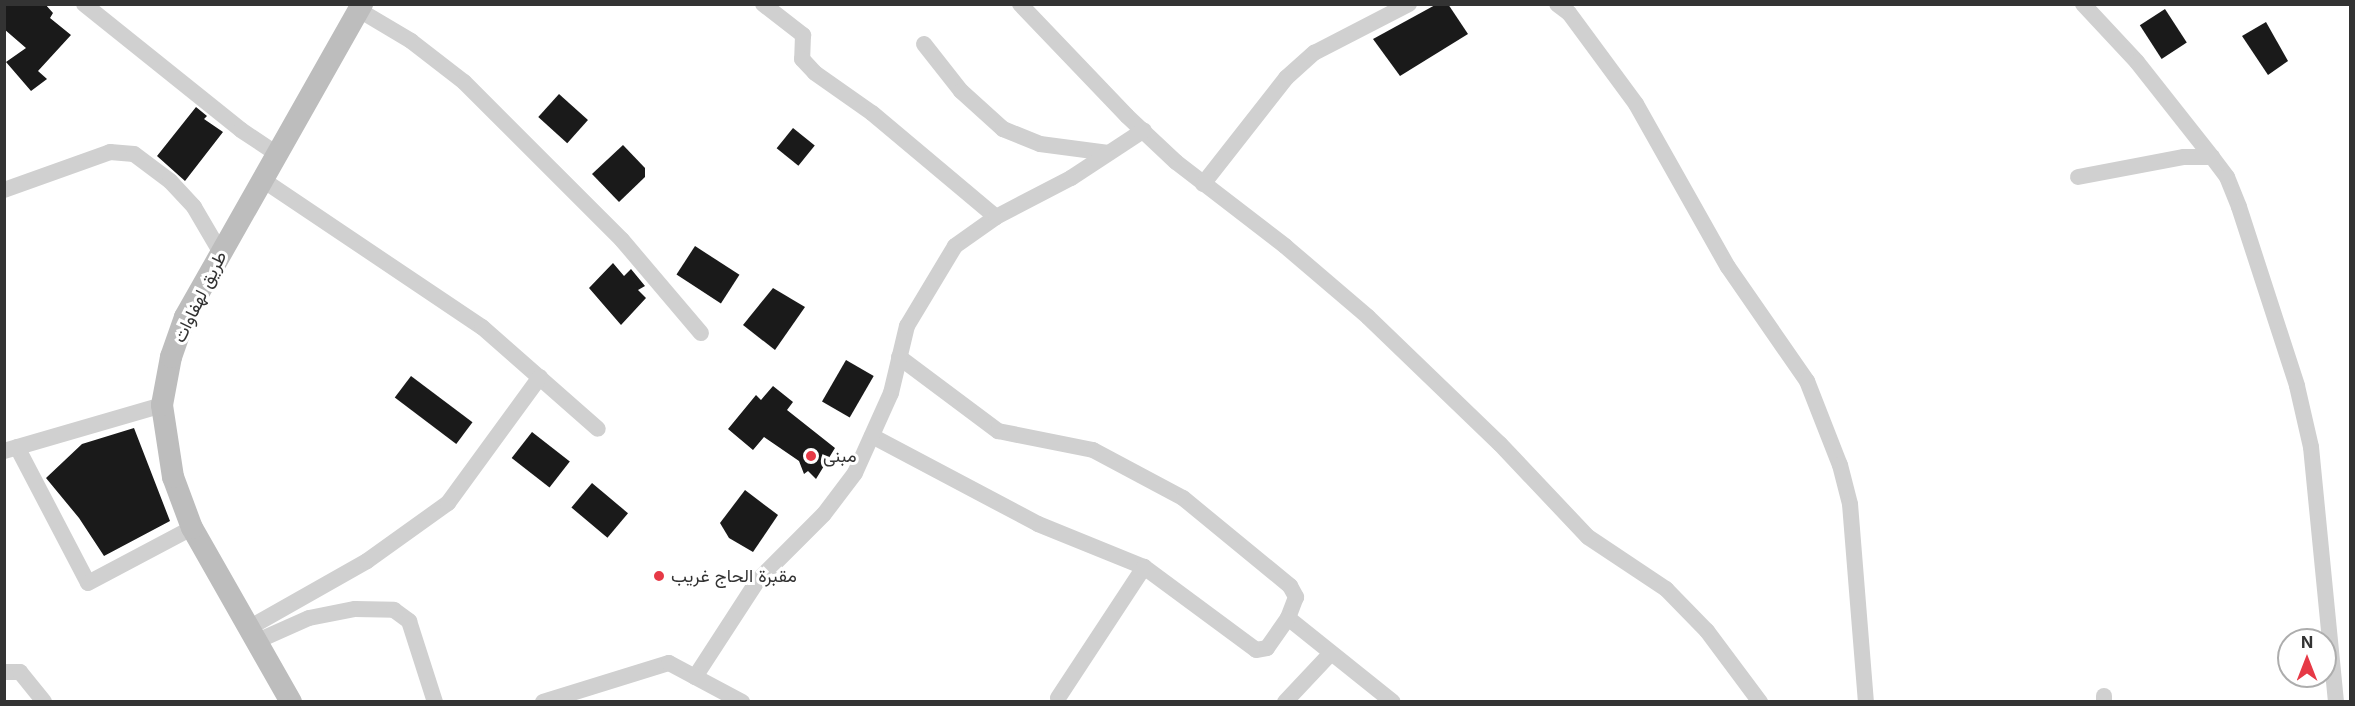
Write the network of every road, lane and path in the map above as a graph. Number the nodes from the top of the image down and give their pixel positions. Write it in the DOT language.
graph roads {
  1 [pos="84,4"];
  2 [pos="763,4"];
  3 [pos="1020,4"];
  4 [pos="1409,4"];
  5 [pos="2083,4"];
  6 [pos="360,7"];
  7 [pos="1564,8"];
  8 [pos="924,44"];
  9 [pos="1144,130"];
  10 [pos="1108,153"];
  11 [pos="277,154"];
  12 [pos="2212,157"];
  13 [pos="2078,177"];
  14 [pos="263,180"];
  15 [pos="1203,184"];
  16 [pos="4,190"];
  17 [pos="996,217"];
  18 [pos="221,253"];
  19 [pos="701,333"];
  20 [pos="899,357"];
  21 [pos="540,377"];
  22 [pos="162,405"];
  23 [pos="598,429"];
  24 [pos="872,436"];
  25 [pos="11,449"];
  26 [pos="192,528"];
  27 [pos="1144,567"];
  28 [pos="1288,618"];
  29 [pos="251,636"];
  30 [pos="1331,653"];
  31 [pos="4,672"];
  32 [pos="696,677"];
  33 [pos="1058,698"];
  34 [pos="44,702"];
  35 [pos="291,702"];
  36 [pos="435,702"];
  37 [pos="543,702"];
  38 [pos="742,702"];
  39 [pos="1285,702"];
  40 [pos="1393,702"];
  41 [pos="1760,702"];
  42 [pos="1866,702"];
  43 [pos="2336,702"];
  1 -- 11 [label="street"];
  2 -- 17 [label="street"];
  3 -- 9 [label="street"];
  4 -- 15 [label="street"];
  5 -- 12 [label="street"];
  6 -- 11 [label="street, طريق لهفاوات"];
  6 -- 19 [label="street"];
  7 -- 42 [label="street"];
  8 -- 10 [label="street"];
  9 -- 10 [label="street"];
  9 -- 15 [label="street"];
  10 -- 17 [label="street"];
  11 -- 14 [label="street, طريق لهفاوات"];
  12 -- 13 [label="street"];
  12 -- 43 [label="street"];
  14 -- 18 [label="street, طريق لهفاوات"];
  14 -- 21 [label="street"];
  15 -- 41 [label="street"];
  16 -- 18 [label="street"];
  17 -- 20 [label="street"];
  18 -- 22 [label="street, طريق لهفاوات"];
  20 -- 24 [label="street"];
  20 -- 28 [label="street"];
  21 -- 23 [label="street"];
  21 -- 29 [label="street"];
  22 -- 25 [label="street"];
  22 -- 26 [label="street, طريق لهفاوات"];
  24 -- 27 [label="street"];
  24 -- 32 [label="street"];
  25 -- 26 [label="street"];
  26 -- 29 [label="street, طريق لهفاوات"];
  27 -- 28 [label="street"];
  27 -- 33 [label="street"];
  28 -- 30 [label="street"];
  29 -- 35 [label="street, طريق لهفاوات"];
  29 -- 36 [label="street"];
  30 -- 39 [label="street"];
  30 -- 40 [label="street"];
  31 -- 34 [label="street"];
  32 -- 37 [label="street"];
  32 -- 38 [label="street"];
}
